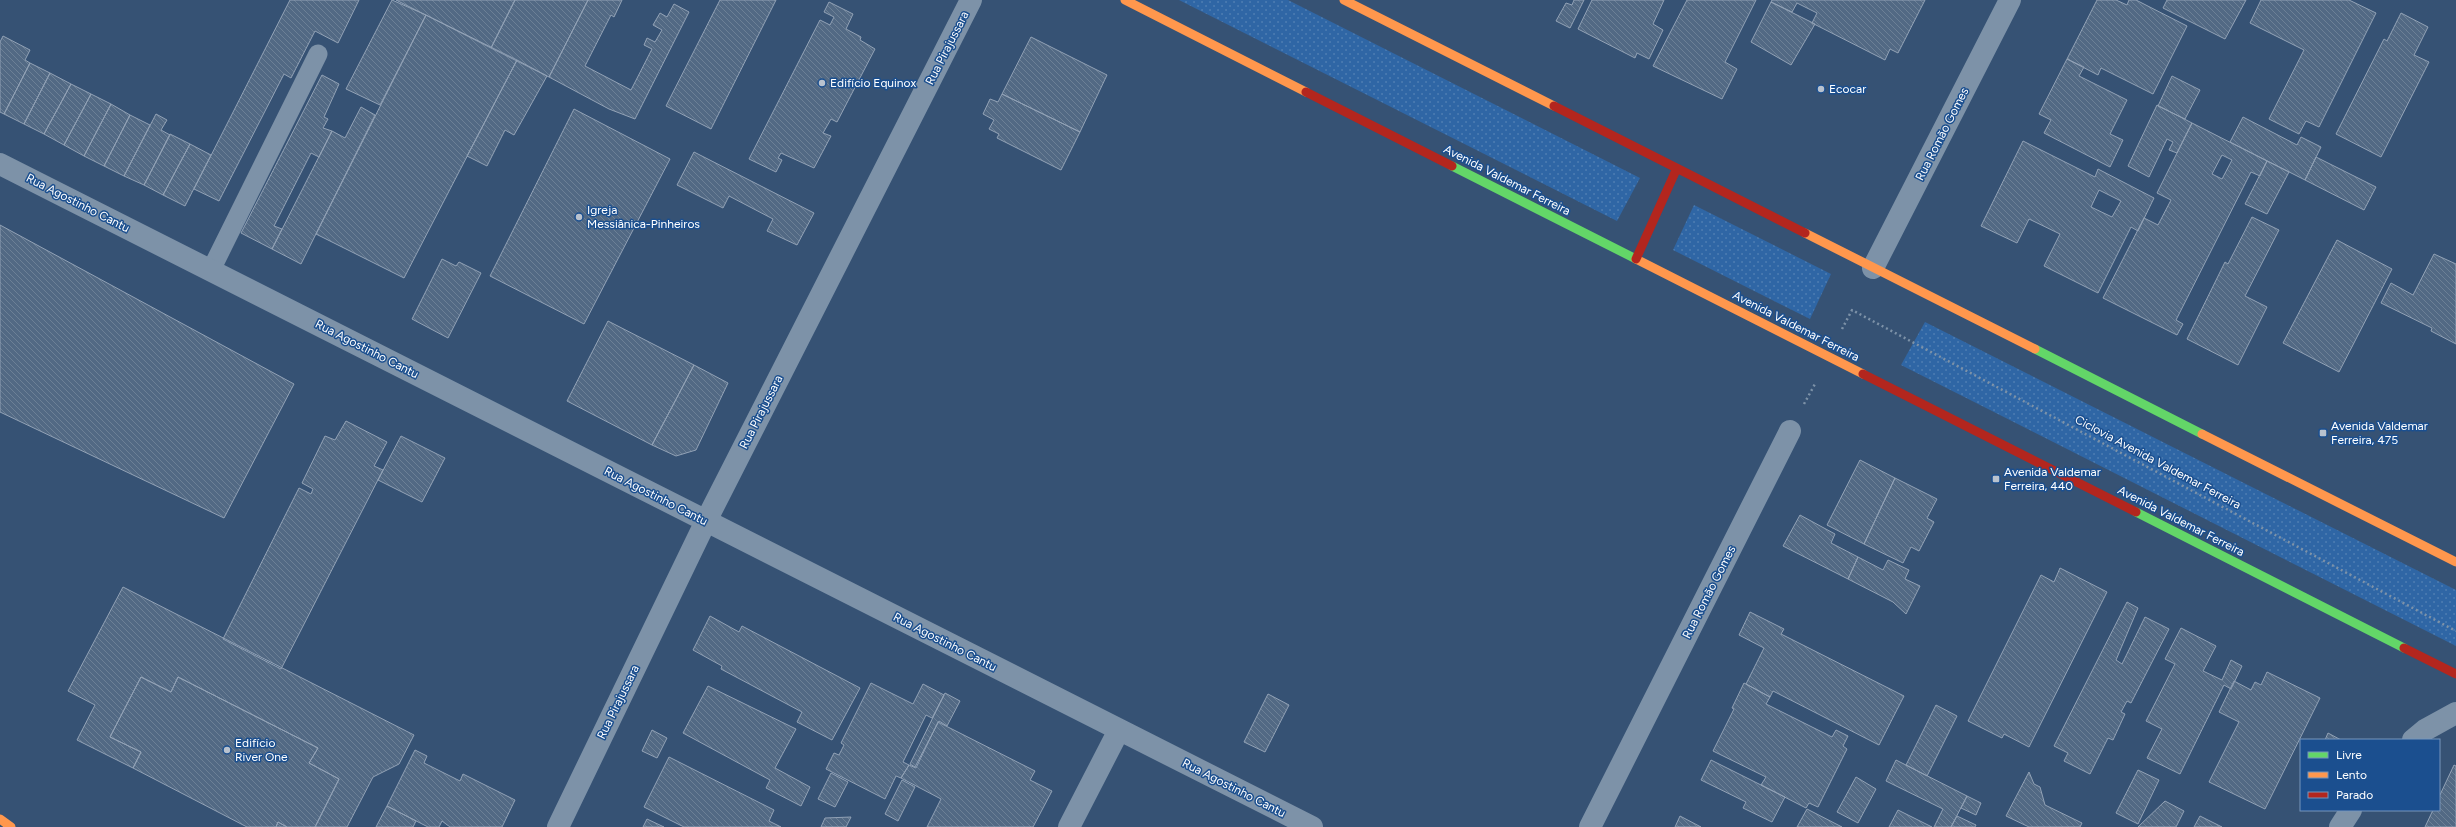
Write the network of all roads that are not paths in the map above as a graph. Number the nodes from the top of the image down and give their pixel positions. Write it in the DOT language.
graph roads {
  1 [pos="971,0"];
  2 [pos="1125,0"];
  3 [pos="1344,0"];
  4 [pos="2010,0"];
  5 [pos="318,54"];
  6 [pos="0,164"];
  7 [pos="1677,168"];
  8 [pos="1636,259"];
  9 [pos="1873,268"];
  10 [pos="211,270"];
  11 [pos="1790,432"];
  12 [pos="706,521"];
  13 [pos="2456,562"];
  14 [pos="2456,674"];
  15 [pos="2456,713"];
  16 [pos="1119,730"];
  17 [pos="2419,735"];
  18 [pos="2350,811"];
  19 [pos="0,819"];
  20 [pos="11,827"];
  21 [pos="558,827"];
  22 [pos="1069,827"];
  23 [pos="1312,827"];
  24 [pos="1590,827"];
  25 [pos="2340,827"];
  1 -- 12 [label="street, Rua Pirajussara"];
  2 -- 8 [label="main road, Avenida Valdemar Ferreira"];
  3 -- 7 [label="main road"];
  4 -- 9 [label="street, Rua Romão Gomes"];
  5 -- 10 [label="lane"];
  6 -- 10 [label="street, Rua Agostinho Cantu"];
  7 -- 8 [label="main road"];
  7 -- 9 [label="main road"];
  8 -- 14 [label="main road, Avenida Valdemar Ferreira"];
  9 -- 13 [label="main road"];
  10 -- 12 [label="street, Rua Agostinho Cantu"];
  11 -- 24 [label="street, Rua Romão Gomes"];
  12 -- 16 [label="street, Rua Agostinho Cantu"];
  12 -- 21 [label="street, Rua Pirajussara"];
  15 -- 17 [label="street"];
  16 -- 22 [label="street"];
  16 -- 23 [label="street, Rua Agostinho Cantu"];
  18 -- 25 [label="street"];
  19 -- 20 [label="main road"];
}
